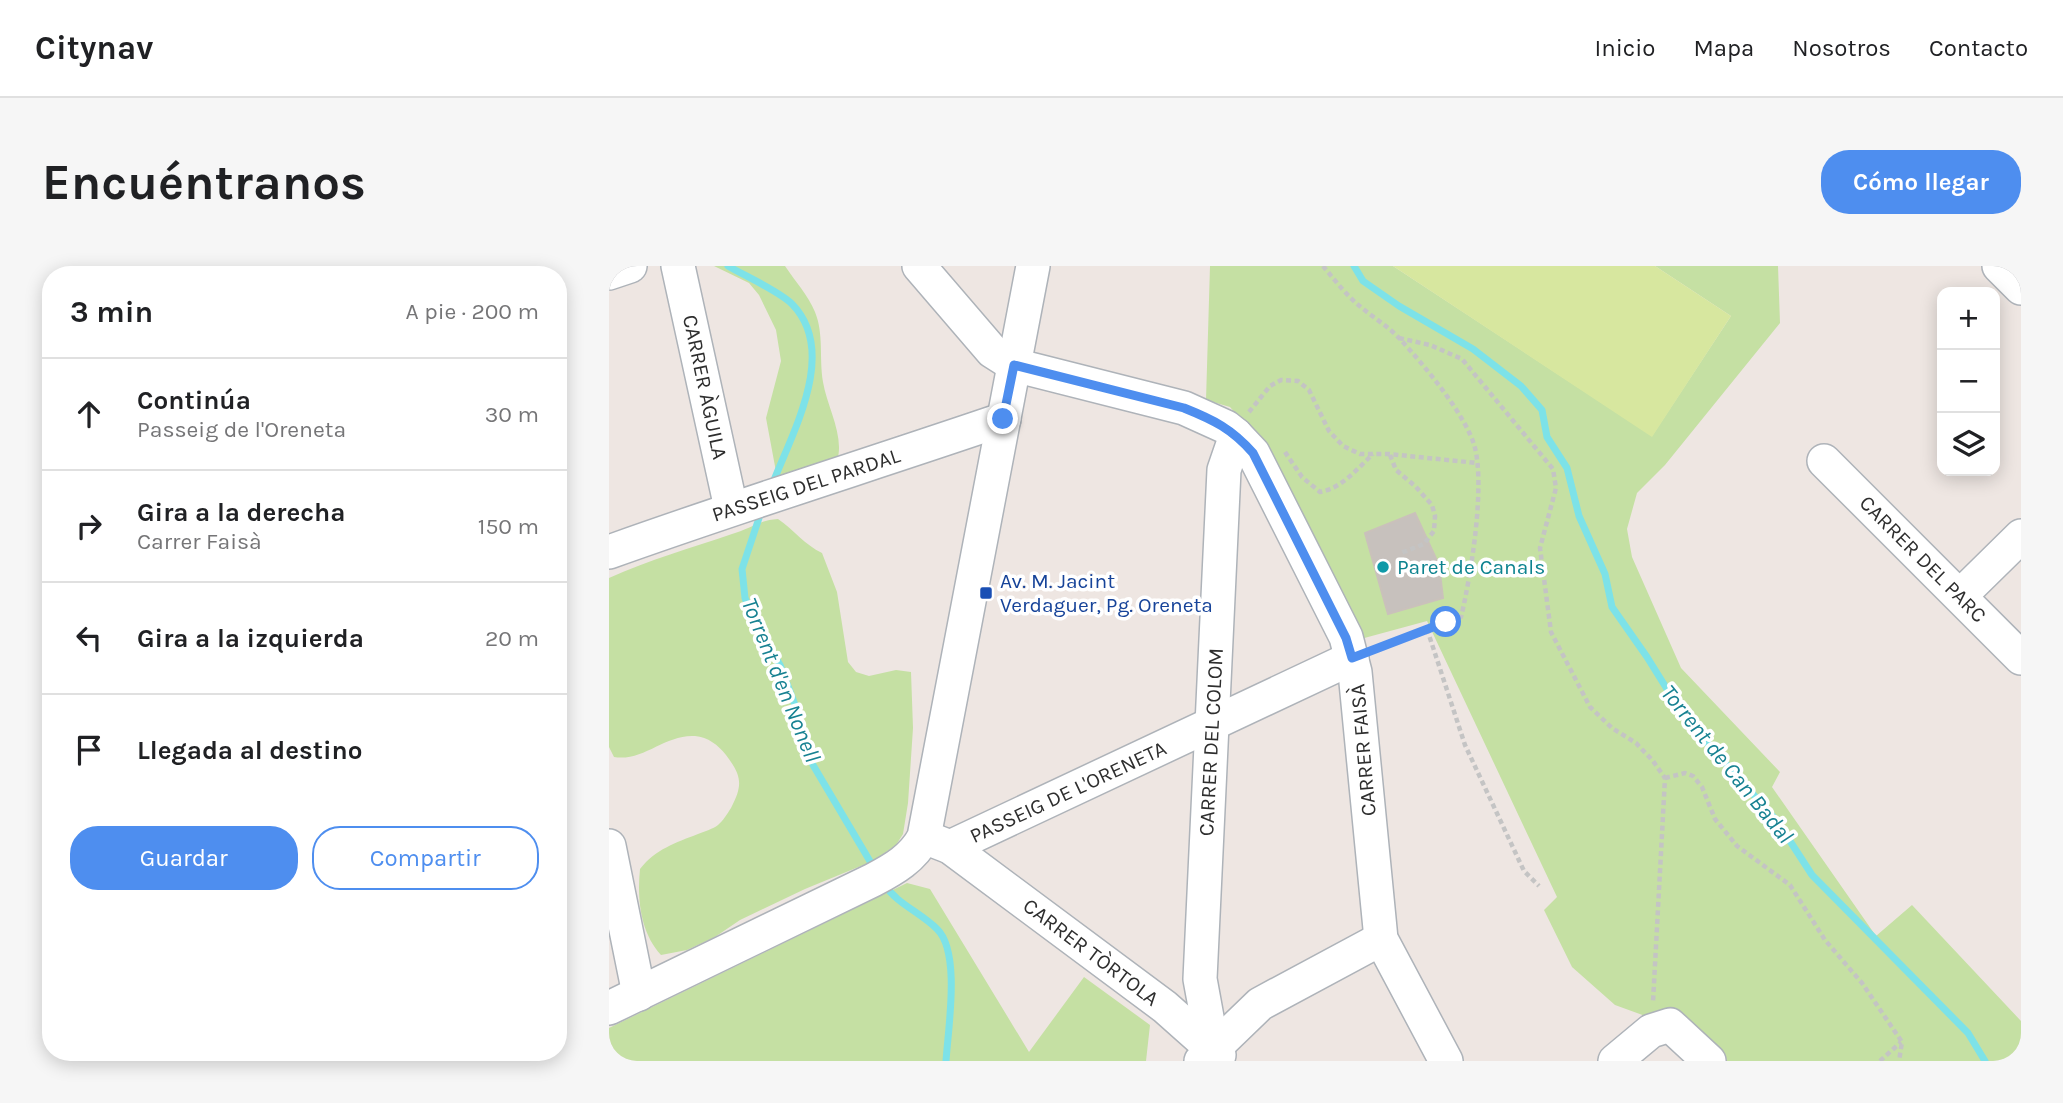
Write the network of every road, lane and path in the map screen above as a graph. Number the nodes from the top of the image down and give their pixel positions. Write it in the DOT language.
graph roads {
  1 [pos="629,266"];
  2 [pos="678,266"];
  3 [pos="919,266"];
  4 [pos="1033,266"];
  5 [pos="1323,266"];
  6 [pos="1999,266"];
  7 [pos="609,273"];
  8 [pos="2021,288"];
  9 [pos="1399,338"];
  10 [pos="1014,365"];
  11 [pos="1003,419"];
  12 [pos="1245,428"];
  13 [pos="1278,443"];
  14 [pos="1373,454"];
  15 [pos="1389,454"];
  16 [pos="1825,461"];
  17 [pos="1476,463"];
  18 [pos="731,508"];
  19 [pos="2021,536"];
  20 [pos="609,552"];
  21 [pos="1401,553"];
  22 [pos="1960,596"];
  23 [pos="1427,629"];
  24 [pos="2021,657"];
  25 [pos="1352,658"];
  26 [pos="1212,724"];
  27 [pos="1665,778"];
  28 [pos="937,842"];
  29 [pos="609,846"];
  30 [pos="1539,886"];
  31 [pos="1381,939"];
  32 [pos="639,994"];
  33 [pos="609,1008"];
  34 [pos="1651,1031"];
  35 [pos="1902,1041"];
  36 [pos="1214,1057"];
  37 [pos="1446,1061"];
  38 [pos="1615,1061"];
  39 [pos="1709,1061"];
  40 [pos="1880,1061"];
  41 [pos="1899,1061"];
  1 -- 7 [label="street"];
  2 -- 18 [label="street, CARRER ÀGUILA"];
  3 -- 10 [label="street"];
  4 -- 10 [label="street"];
  5 -- 9 [label="path"];
  6 -- 8 [label="street"];
  9 -- 17 [label="path"];
  9 -- 27 [label="path"];
  10 -- 11 [label="street"];
  10 -- 12 [label="street, CARRER FAISÀ"];
  11 -- 18 [label="street, PASSEIG DEL PARDAL"];
  11 -- 28 [label="street"];
  12 -- 14 [label="path"];
  12 -- 25 [label="street, CARRER FAISÀ"];
  12 -- 26 [label="street, CARRER DEL COLOM"];
  13 -- 14 [label="path"];
  14 -- 15 [label="path"];
  15 -- 17 [label="path"];
  15 -- 21 [label="path"];
  16 -- 22 [label="street, CARRER DEL PARC"];
  17 -- 23 [label="path"];
  18 -- 20 [label="street, PASSEIG DEL PARDAL"];
  19 -- 22 [label="street"];
  22 -- 24 [label="street, CARRER DEL PARC"];
  23 -- 25 [label="path"];
  23 -- 30 [label="path"];
  25 -- 26 [label="street, PASSEIG DE L'ORENETA"];
  25 -- 31 [label="street, CARRER FAISÀ"];
  26 -- 28 [label="street, PASSEIG DE L'ORENETA"];
  26 -- 36 [label="street, CARRER DEL COLOM"];
  27 -- 34 [label="path"];
  27 -- 35 [label="path"];
  28 -- 32 [label="street, PASSEIG DE L'ORENETA"];
  28 -- 36 [label="street, CARRER TÒRTOLA"];
  29 -- 32 [label="street"];
  31 -- 36 [label="street"];
  31 -- 37 [label="street, CARRER FAISÀ"];
  32 -- 33 [label="street, PASSEIG DE L'ORENETA"];
  34 -- 38 [label="street"];
  34 -- 39 [label="street"];
  35 -- 40 [label="path"];
  35 -- 41 [label="path"];
}
